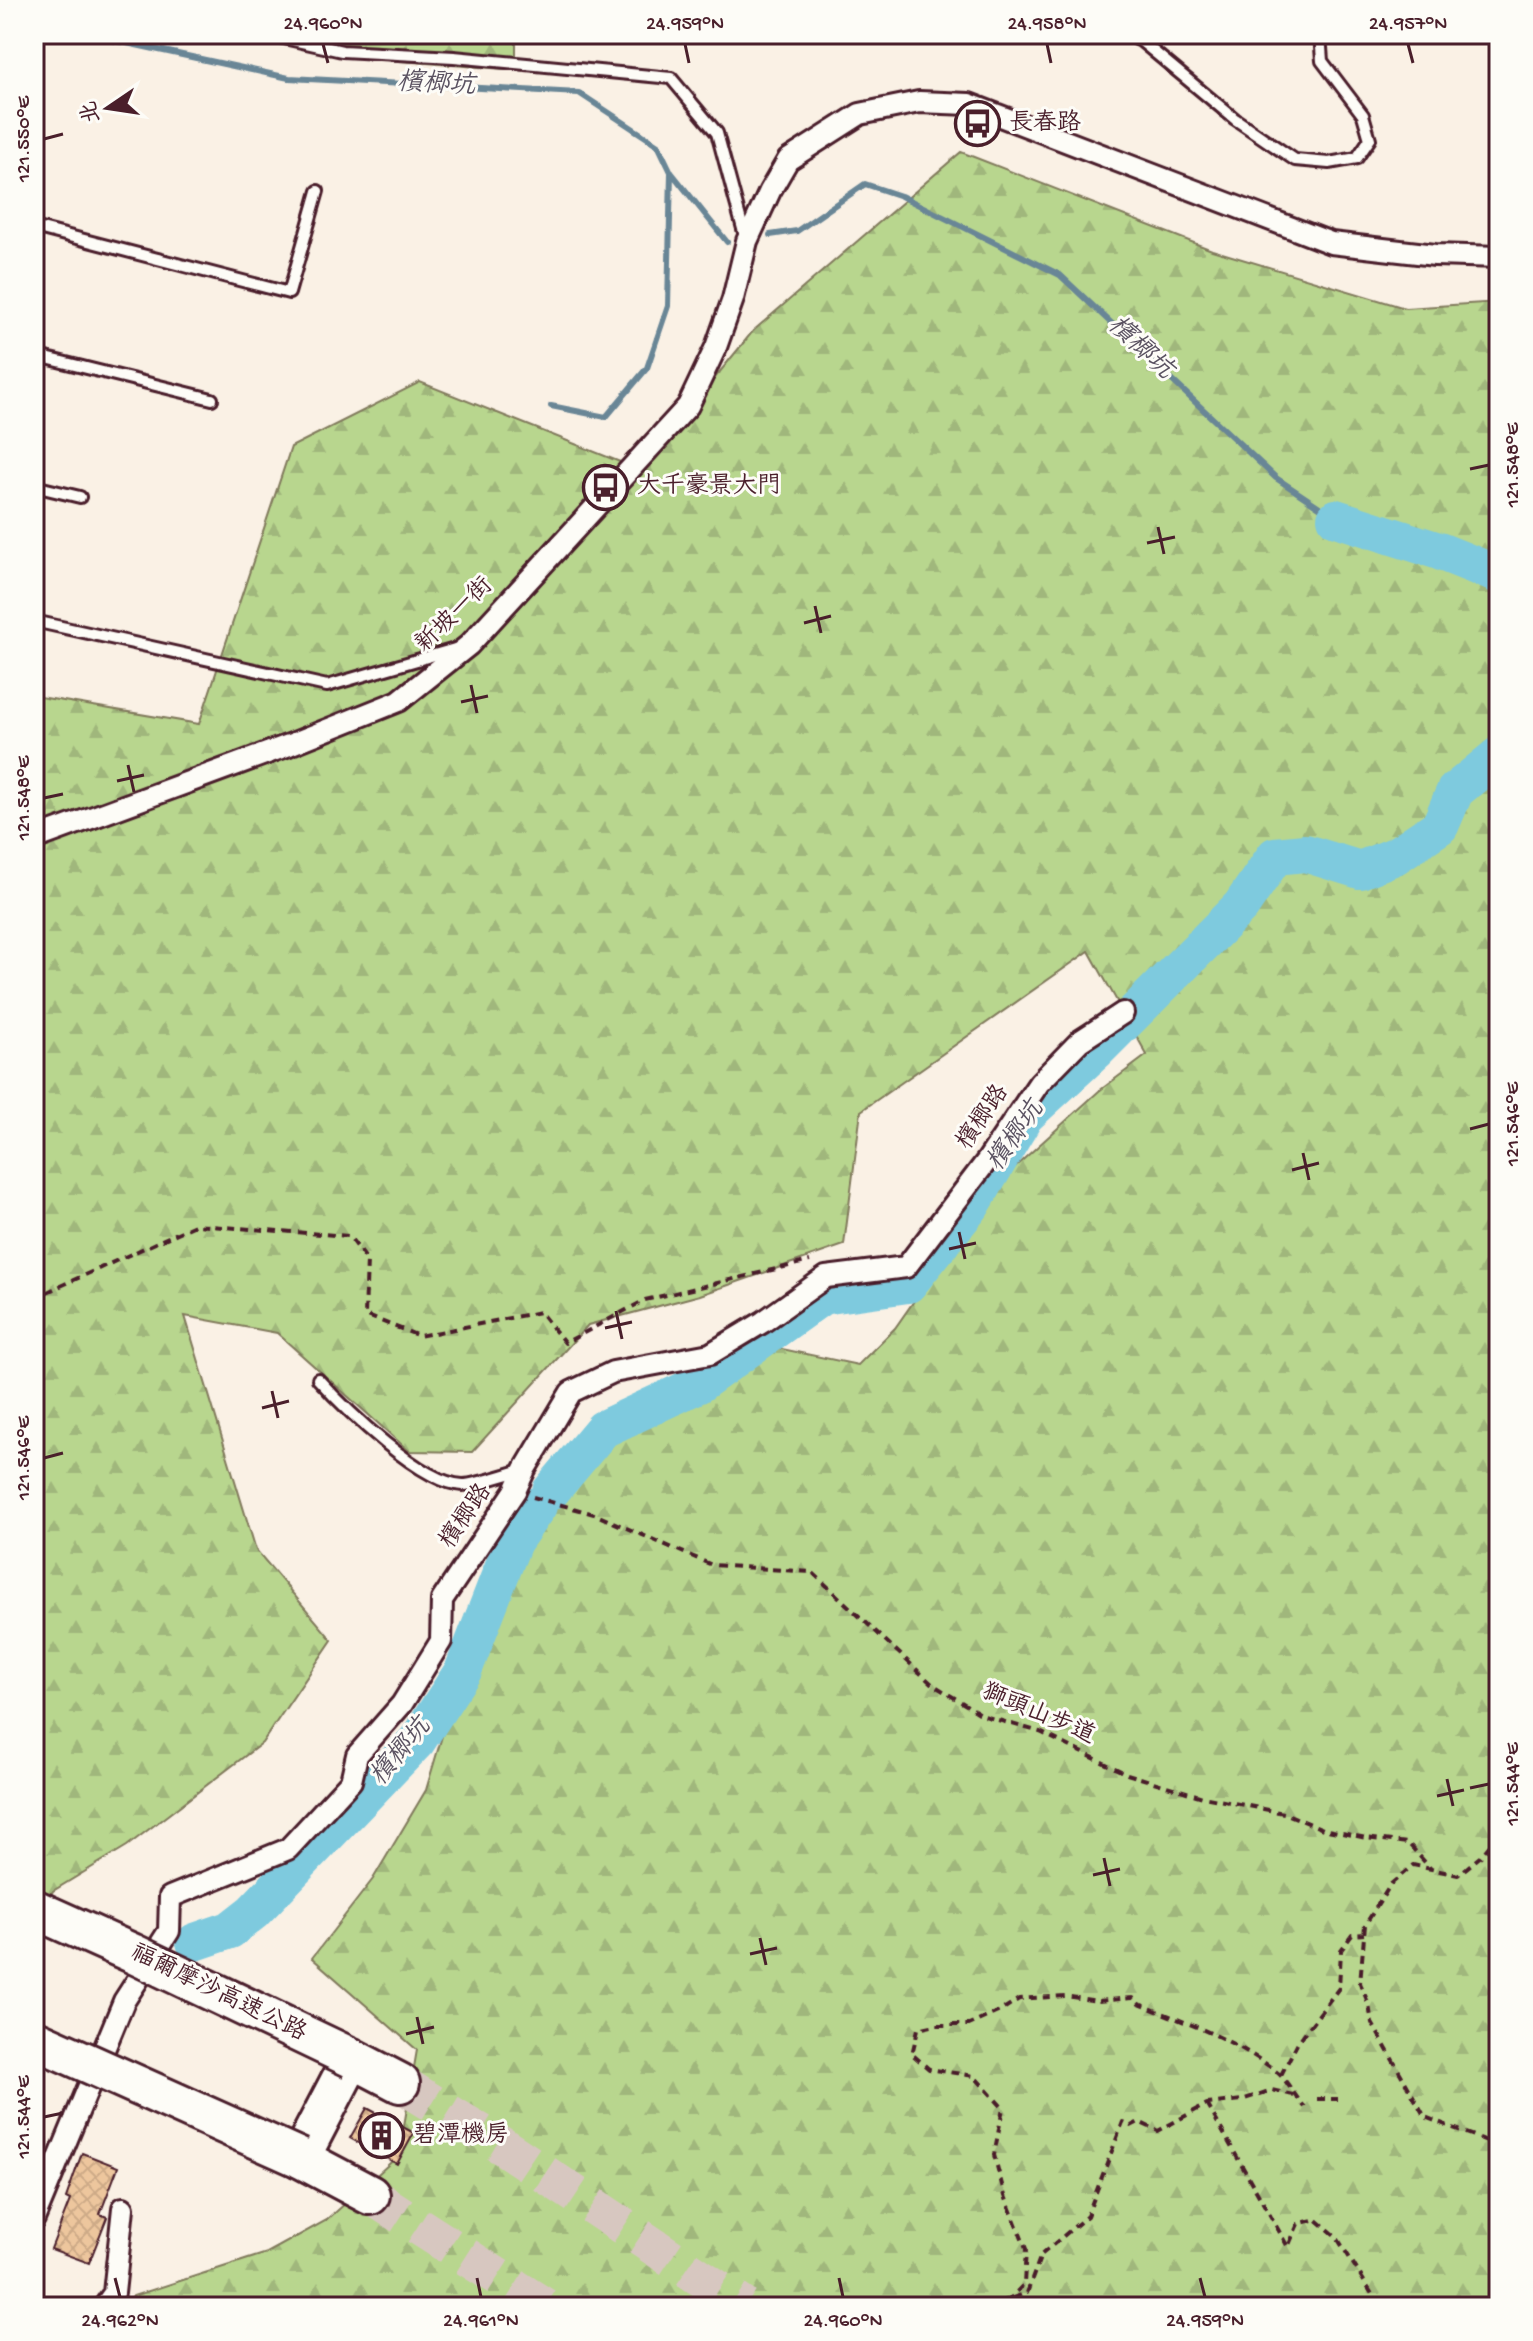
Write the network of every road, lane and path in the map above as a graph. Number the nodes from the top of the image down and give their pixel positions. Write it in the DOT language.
graph roads {
  1 [pos="266,34"];
  2 [pos="1125,34"];
  3 [pos="1320,34"];
  4 [pos="318,191"];
  5 [pos="34,227"];
  6 [pos="747,241"];
  7 [pos="1499,257"];
  8 [pos="34,355"];
  9 [pos="212,399"];
  10 [pos="34,486"];
  11 [pos="80,497"];
  12 [pos="34,621"];
  13 [pos="469,645"];
  14 [pos="34,839"];
  15 [pos="1123,1013"];
  16 [pos="823,1259"];
  17 [pos="34,1298"];
  18 [pos="318,1379"];
  19 [pos="525,1469"];
  20 [pos="525,1495"];
  21 [pos="1499,1834"];
  22 [pos="1431,1869"];
  23 [pos="34,1909"];
  24 [pos="1364,1934"];
  25 [pos="34,2039"];
  26 [pos="352,2058"];
  27 [pos="1281,2076"];
  28 [pos="400,2083"];
  29 [pos="1293,2095"];
  30 [pos="1317,2099"];
  31 [pos="1338,2099"];
  32 [pos="1207,2104"];
  33 [pos="1305,2107"];
  34 [pos="1499,2150"];
  35 [pos="300,2158"];
  36 [pos="370,2195"];
  37 [pos="123,2208"];
  38 [pos="34,2219"];
  39 [pos="1007,2302"];
  40 [pos="104,2307"];
  41 [pos="987,2307"];
  42 [pos="1380,2307"];
  1 -- 6 [label="lane"];
  2 -- 3 [label="lane"];
  4 -- 5 [label="lane"];
  6 -- 7 [label="street"];
  6 -- 13 [label="street, 新坡一街"];
  8 -- 9 [label="lane"];
  10 -- 11 [label="lane"];
  12 -- 13 [label="lane"];
  13 -- 14 [label="street, 新坡一街"];
  15 -- 19 [label="street, 檳榔路"];
  16 -- 17 [label="path"];
  18 -- 19 [label="lane"];
  19 -- 38 [label="street, 檳榔路"];
  20 -- 22 [label="path, 獅頭山步道"];
  21 -- 22 [label="path"];
  22 -- 24 [label="path"];
  23 -- 26 [label="highway, 福爾摩沙高速公路, bridge"];
  24 -- 27 [label="path"];
  24 -- 34 [label="path"];
  25 -- 35 [label="highway, bridge"];
  26 -- 28 [label="highway, 福爾摩沙高速公路"];
  26 -- 35 [label="highway"];
  27 -- 29 [label="path"];
  27 -- 39 [label="path"];
  29 -- 32 [label="path"];
  29 -- 33 [label="path"];
  30 -- 31 [label="path"];
  32 -- 39 [label="path"];
  32 -- 42 [label="path"];
  35 -- 36 [label="highway"];
  37 -- 40 [label="street"];
  39 -- 41 [label="path"];
}
